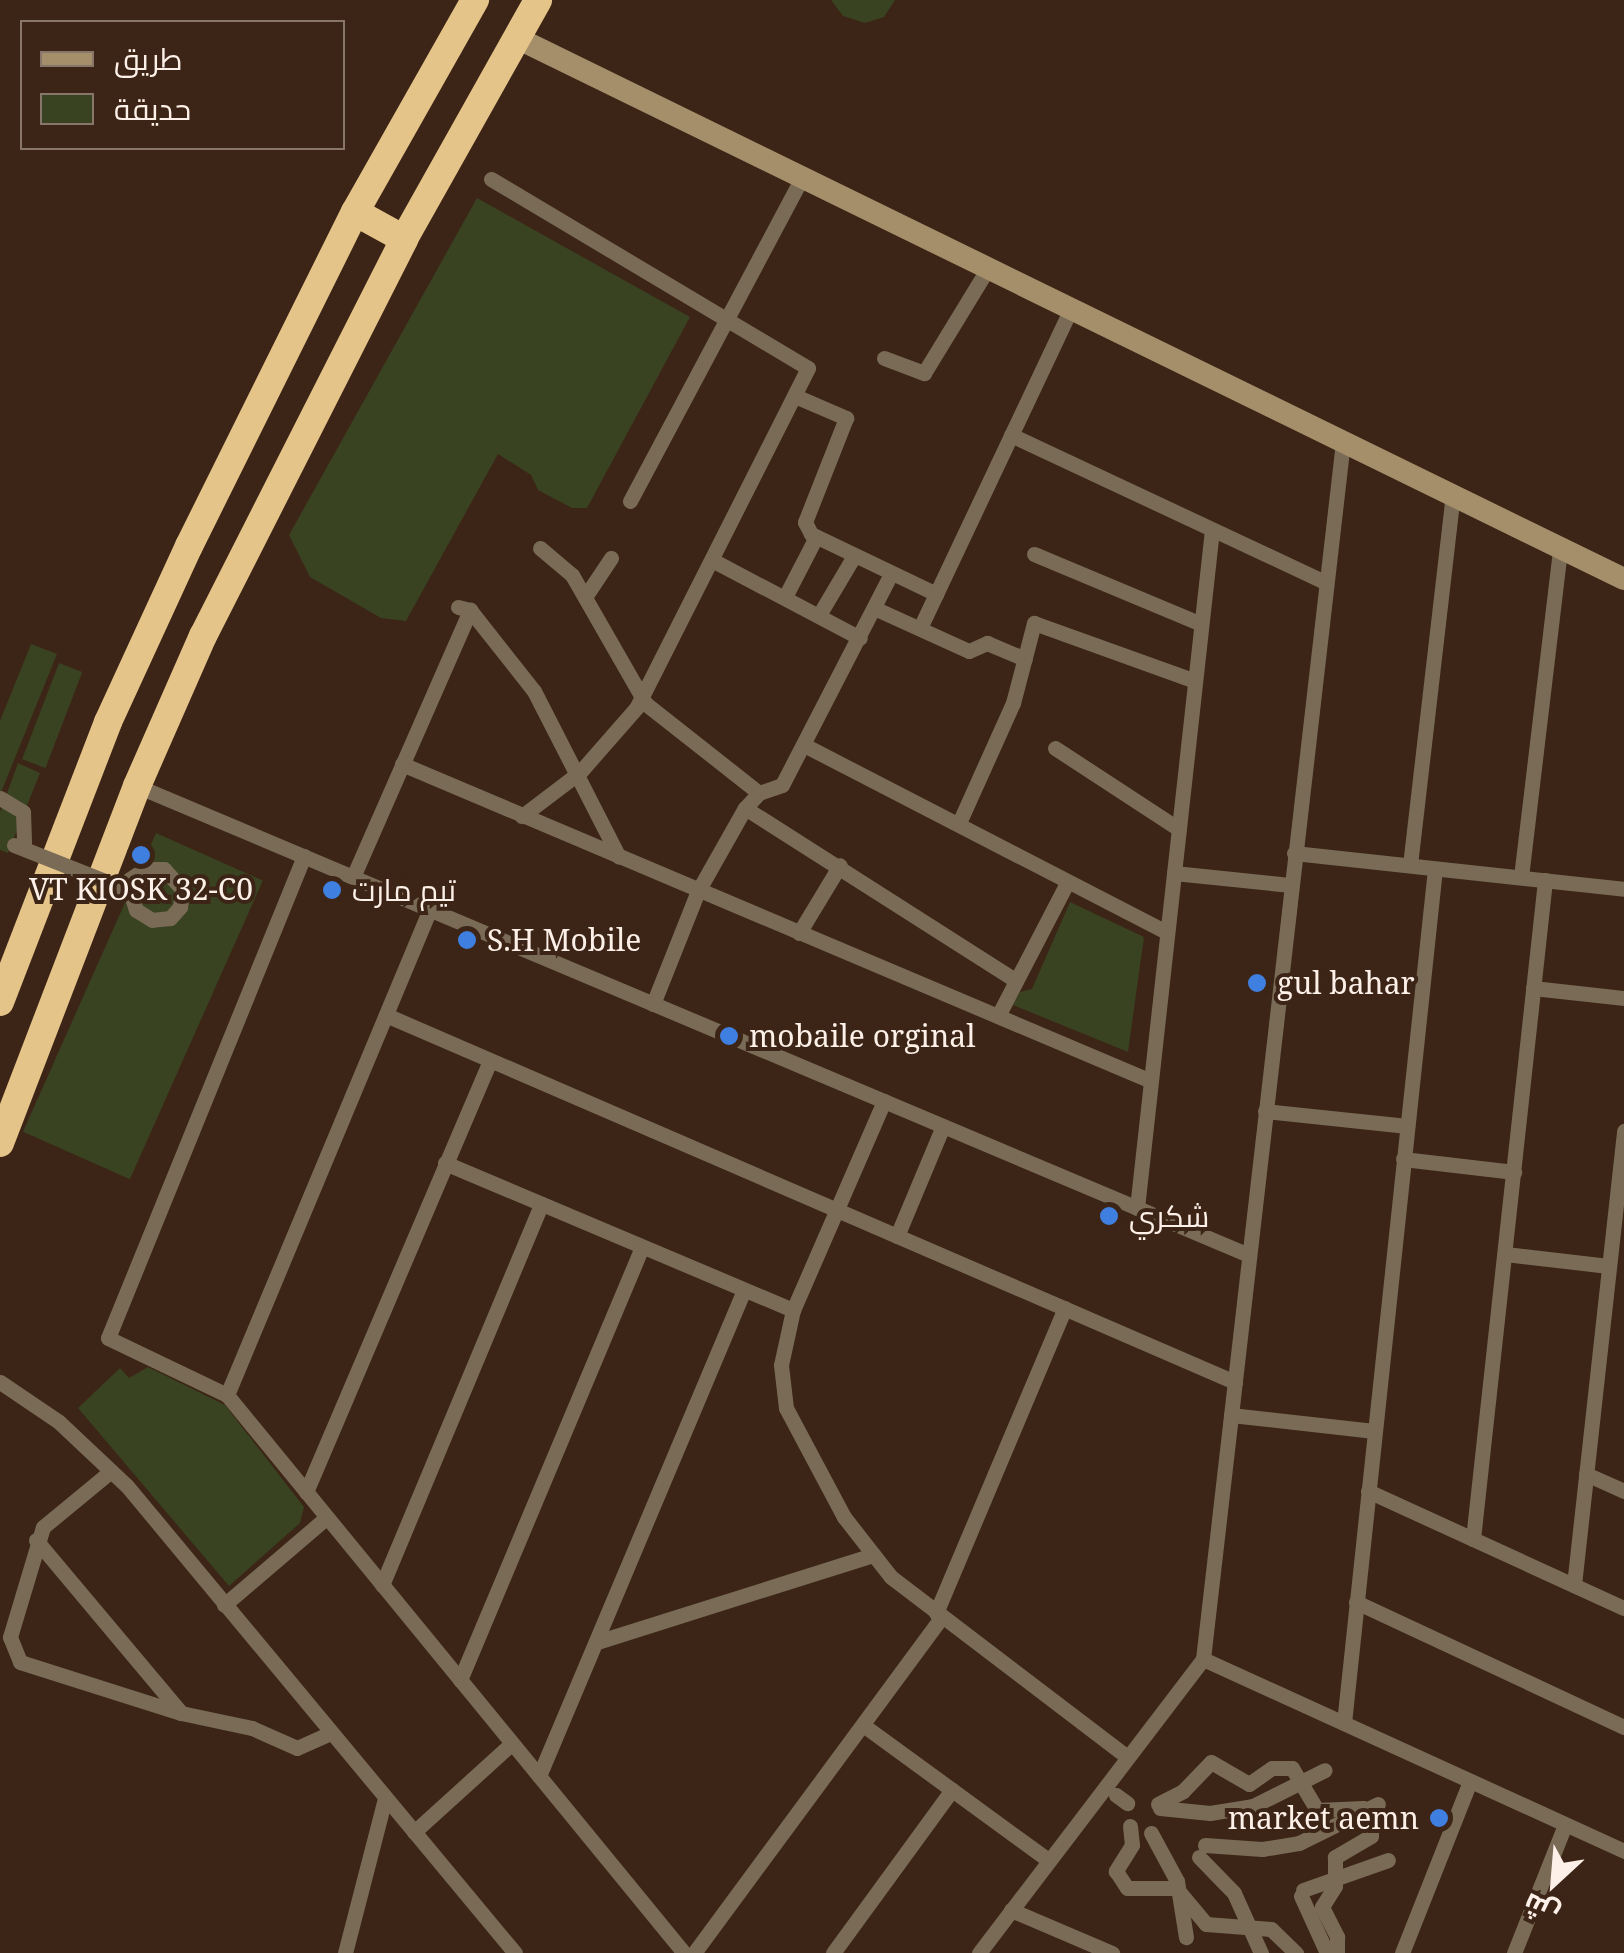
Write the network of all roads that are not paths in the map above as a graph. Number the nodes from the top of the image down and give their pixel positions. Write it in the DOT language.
graph roads {
  1 [pos="475,0"];
  2 [pos="538,0"];
  3 [pos="515,37"];
  4 [pos="802,177"];
  5 [pos="491,179"];
  6 [pos="356,212"];
  7 [pos="404,240"];
  8 [pos="988,268"];
  9 [pos="1071,309"];
  10 [pos="726,314"];
  11 [pos="884,358"];
  12 [pos="795,396"];
  13 [pos="1011,435"];
  14 [pos="1343,442"];
  15 [pos="1453,495"];
  16 [pos="630,502"];
  17 [pos="1212,530"];
  18 [pos="816,538"];
  19 [pos="540,548"];
  20 [pos="1560,548"];
  21 [pos="1034,554"];
  22 [pos="854,556"];
  23 [pos="610,558"];
  24 [pos="712,560"];
  25 [pos="891,574"];
  26 [pos="1624,579"];
  27 [pos="1325,582"];
  28 [pos="936,594"];
  29 [pos="785,597"];
  30 [pos="585,598"];
  31 [pos="874,608"];
  32 [pos="819,615"];
  33 [pos="1201,624"];
  34 [pos="920,628"];
  35 [pos="860,638"];
  36 [pos="1025,659"];
  37 [pos="1195,681"];
  38 [pos="641,698"];
  39 [pos="804,745"];
  40 [pos="1055,748"];
  41 [pos="402,764"];
  42 [pos="580,772"];
  43 [pos="137,786"];
  44 [pos="759,793"];
  45 [pos="0,798"];
  46 [pos="745,808"];
  47 [pos="522,816"];
  48 [pos="959,823"];
  49 [pos="1179,829"];
  50 [pos="24,843"];
  51 [pos="0,849"];
  52 [pos="1294,853"];
  53 [pos="304,856"];
  54 [pos="619,857"];
  55 [pos="1410,864"];
  56 [pos="840,865"];
  57 [pos="1435,869"];
  58 [pos="1174,873"];
  59 [pos="354,877"];
  60 [pos="1521,877"];
  61 [pos="1545,880"];
  62 [pos="127,881"];
  63 [pos="1067,883"];
  64 [pos="1290,886"];
  65 [pos="1624,889"];
  66 [pos="698,891"];
  67 [pos="430,909"];
  68 [pos="798,932"];
  69 [pos="1167,932"];
  70 [pos="1015,980"];
  71 [pos="1534,988"];
  72 [pos="1624,998"];
  73 [pos="0,1002"];
  74 [pos="652,1004"];
  75 [pos="386,1015"];
  76 [pos="998,1016"];
  77 [pos="489,1062"];
  78 [pos="1151,1081"];
  79 [pos="884,1102"];
  80 [pos="1265,1112"];
  81 [pos="943,1126"];
  82 [pos="1407,1126"];
  83 [pos="1624,1130"];
  84 [pos="0,1143"];
  85 [pos="1404,1160"];
  86 [pos="446,1163"];
  87 [pos="1622,1171"];
  88 [pos="1514,1172"];
  89 [pos="541,1204"];
  90 [pos="1137,1208"];
  91 [pos="837,1211"];
  92 [pos="896,1236"];
  93 [pos="642,1248"];
  94 [pos="1505,1254"];
  95 [pos="1249,1255"];
  96 [pos="1608,1266"];
  97 [pos="744,1290"];
  98 [pos="1065,1308"];
  99 [pos="793,1310"];
  100 [pos="0,1382"];
  101 [pos="1235,1382"];
  102 [pos="226,1395"];
  103 [pos="1231,1414"];
  104 [pos="1374,1431"];
  105 [pos="111,1471"];
  106 [pos="1586,1474"];
  107 [pos="1368,1491"];
  108 [pos="1624,1491"];
  109 [pos="306,1492"];
  110 [pos="327,1518"];
  111 [pos="1473,1539"];
  112 [pos="36,1540"];
  113 [pos="870,1556"];
  114 [pos="382,1585"];
  115 [pos="1574,1585"];
  116 [pos="1356,1602"];
  117 [pos="224,1605"];
  118 [pos="1624,1608"];
  119 [pos="939,1615"];
  120 [pos="596,1642"];
  121 [pos="1204,1659"];
  122 [pos="460,1680"];
  123 [pos="181,1713"];
  124 [pos="1344,1723"];
  125 [pos="862,1725"];
  126 [pos="1624,1727"];
  127 [pos="331,1733"];
  128 [pos="512,1743"];
  129 [pos="1126,1756"];
  130 [pos="1325,1770"];
  131 [pos="539,1776"];
  132 [pos="1470,1781"];
  133 [pos="1304,1784"];
  134 [pos="952,1790"];
  135 [pos="385,1798"];
  136 [pos="1372,1808"];
  137 [pos="1565,1824"];
  138 [pos="1130,1826"];
  139 [pos="414,1832"];
  140 [pos="1152,1833"];
  141 [pos="1624,1851"];
  142 [pos="1048,1860"];
  143 [pos="1388,1860"];
  144 [pos="1334,1883"];
  145 [pos="1180,1891"];
  146 [pos="1011,1910"];
  147 [pos="1252,1925"];
  148 [pos="1186,1937"];
  149 [pos="345,1953"];
  150 [pos="515,1953"];
  151 [pos="684,1953"];
  152 [pos="694,1953"];
  153 [pos="833,1953"];
  154 [pos="979,1953"];
  155 [pos="1112,1953"];
  156 [pos="1261,1953"];
  157 [pos="1296,1953"];
  158 [pos="1327,1953"];
  159 [pos="1337,1953"];
  160 [pos="1402,1953"];
  161 [pos="1514,1953"];
  1 -- 6 [label="highway"];
  2 -- 3 [label="highway"];
  3 -- 4 [label="street"];
  3 -- 7 [label="highway"];
  4 -- 8 [label="street"];
  4 -- 10 [label="street"];
  5 -- 10 [label="street"];
  6 -- 7 [label="highway"];
  6 -- 73 [label="highway"];
  7 -- 43 [label="highway"];
  8 -- 9 [label="street"];
  8 -- 11 [label="street"];
  9 -- 13 [label="street"];
  9 -- 14 [label="street"];
  10 -- 12 [label="street"];
  10 -- 16 [label="street"];
  12 -- 18 [label="street"];
  12 -- 24 [label="street"];
  13 -- 17 [label="street"];
  13 -- 28 [label="street"];
  14 -- 15 [label="street"];
  14 -- 27 [label="street"];
  15 -- 20 [label="street"];
  15 -- 55 [label="street"];
  17 -- 27 [label="street"];
  17 -- 33 [label="street"];
  18 -- 22 [label="street"];
  18 -- 29 [label="street"];
  19 -- 30 [label="street"];
  20 -- 26 [label="street"];
  20 -- 60 [label="street"];
  21 -- 33 [label="street"];
  22 -- 25 [label="street"];
  22 -- 32 [label="street"];
  23 -- 30 [label="street"];
  24 -- 29 [label="street"];
  24 -- 38 [label="street"];
  25 -- 28 [label="street"];
  25 -- 31 [label="street"];
  27 -- 52 [label="street"];
  28 -- 34 [label="street"];
  29 -- 32 [label="street"];
  30 -- 38 [label="street"];
  31 -- 34 [label="street"];
  31 -- 35 [label="street"];
  32 -- 35 [label="street"];
  33 -- 37 [label="street"];
  34 -- 36 [label="street"];
  35 -- 39 [label="street"];
  36 -- 37 [label="street"];
  36 -- 48 [label="street"];
  37 -- 49 [label="street"];
  38 -- 42 [label="street"];
  38 -- 44 [label="street"];
  39 -- 44 [label="street"];
  39 -- 48 [label="street"];
  40 -- 49 [label="street"];
  41 -- 42 [label="street"];
  41 -- 47 [label="street"];
  41 -- 59 [label="street"];
  42 -- 47 [label="street"];
  42 -- 54 [label="street"];
  43 -- 53 [label="street"];
  43 -- 84 [label="highway"];
  44 -- 46 [label="street"];
  45 -- 50 [label="street"];
  46 -- 56 [label="street"];
  46 -- 66 [label="street"];
  47 -- 54 [label="street"];
  48 -- 63 [label="street"];
  49 -- 58 [label="street"];
  51 -- 62 [label="street, bridge"];
  52 -- 55 [label="street"];
  52 -- 64 [label="street"];
  53 -- 59 [label="street"];
  53 -- 102 [label="street"];
  54 -- 66 [label="street"];
  55 -- 57 [label="street"];
  56 -- 68 [label="street"];
  56 -- 70 [label="street"];
  57 -- 60 [label="street"];
  57 -- 82 [label="street"];
  58 -- 64 [label="street"];
  58 -- 69 [label="street"];
  59 -- 67 [label="street"];
  60 -- 61 [label="street"];
  61 -- 65 [label="street"];
  61 -- 71 [label="street"];
  63 -- 69 [label="street"];
  63 -- 70 [label="street"];
  64 -- 80 [label="street"];
  66 -- 68 [label="street"];
  66 -- 74 [label="street"];
  67 -- 74 [label="street"];
  67 -- 75 [label="street"];
  68 -- 76 [label="street"];
  69 -- 78 [label="street"];
  70 -- 76 [label="street"];
  71 -- 72 [label="street"];
  71 -- 88 [label="street"];
  74 -- 79 [label="street"];
  75 -- 77 [label="street"];
  75 -- 102 [label="street"];
  76 -- 78 [label="street"];
  77 -- 86 [label="street"];
  77 -- 91 [label="street"];
  78 -- 90 [label="street"];
  79 -- 81 [label="street"];
  79 -- 91 [label="street"];
  80 -- 82 [label="street"];
  80 -- 95 [label="street"];
  81 -- 90 [label="street"];
  81 -- 92 [label="street"];
  82 -- 85 [label="street"];
  83 -- 87 [label="street"];
  85 -- 88 [label="street"];
  85 -- 104 [label="street"];
  86 -- 89 [label="street"];
  86 -- 109 [label="street"];
  87 -- 96 [label="street"];
  88 -- 94 [label="street"];
  89 -- 93 [label="street"];
  89 -- 114 [label="street"];
  90 -- 95 [label="street"];
  91 -- 92 [label="street"];
  91 -- 99 [label="street"];
  92 -- 98 [label="street"];
  93 -- 97 [label="street"];
  93 -- 122 [label="street"];
  94 -- 96 [label="street"];
  94 -- 111 [label="street"];
  95 -- 101 [label="street"];
  96 -- 106 [label="street"];
  97 -- 99 [label="street"];
  97 -- 120 [label="street"];
  98 -- 101 [label="street"];
  98 -- 119 [label="street"];
  99 -- 113 [label="street"];
  100 -- 105 [label="street"];
  101 -- 103 [label="street"];
  102 -- 109 [label="street"];
  103 -- 104 [label="street"];
  103 -- 121 [label="street"];
  104 -- 107 [label="street"];
  105 -- 112 [label="street"];
  105 -- 117 [label="street"];
  106 -- 108 [label="street"];
  106 -- 115 [label="street"];
  107 -- 111 [label="street"];
  107 -- 116 [label="street"];
  109 -- 110 [label="street"];
  110 -- 114 [label="street"];
  110 -- 117 [label="street"];
  111 -- 115 [label="street"];
  112 -- 123 [label="street"];
  112 -- 123 [label="street"];
  113 -- 119 [label="street"];
  113 -- 120 [label="street"];
  114 -- 122 [label="street"];
  115 -- 118 [label="street"];
  116 -- 124 [label="street"];
  116 -- 126 [label="street"];
  117 -- 127 [label="street"];
  119 -- 125 [label="street"];
  119 -- 129 [label="street"];
  120 -- 131 [label="street"];
  121 -- 124 [label="street"];
  121 -- 129 [label="street"];
  122 -- 128 [label="street"];
  123 -- 127 [label="street"];
  124 -- 132 [label="street"];
  125 -- 134 [label="street"];
  125 -- 152 [label="street"];
  127 -- 135 [label="street"];
  128 -- 131 [label="street"];
  128 -- 139 [label="street"];
  129 -- 142 [label="street"];
  130 -- 133 [label="street"];
  131 -- 151 [label="street"];
  132 -- 137 [label="street"];
  132 -- 160 [label="street"];
  133 -- 133 [label="street"];
  133 -- 136 [label="street"];
  134 -- 142 [label="street"];
  134 -- 153 [label="street"];
  135 -- 139 [label="street"];
  135 -- 149 [label="street"];
  136 -- 144 [label="street"];
  136 -- 147 [label="street"];
  137 -- 141 [label="street"];
  137 -- 161 [label="street"];
  138 -- 145 [label="street"];
  139 -- 150 [label="street"];
  140 -- 145 [label="street"];
  142 -- 146 [label="street"];
  143 -- 144 [label="street"];
  144 -- 158 [label="street"];
  144 -- 159 [label="street"];
  145 -- 147 [label="street"];
  145 -- 148 [label="street"];
  146 -- 154 [label="street"];
  146 -- 155 [label="street"];
  147 -- 156 [label="street"];
  147 -- 157 [label="street"];
}
